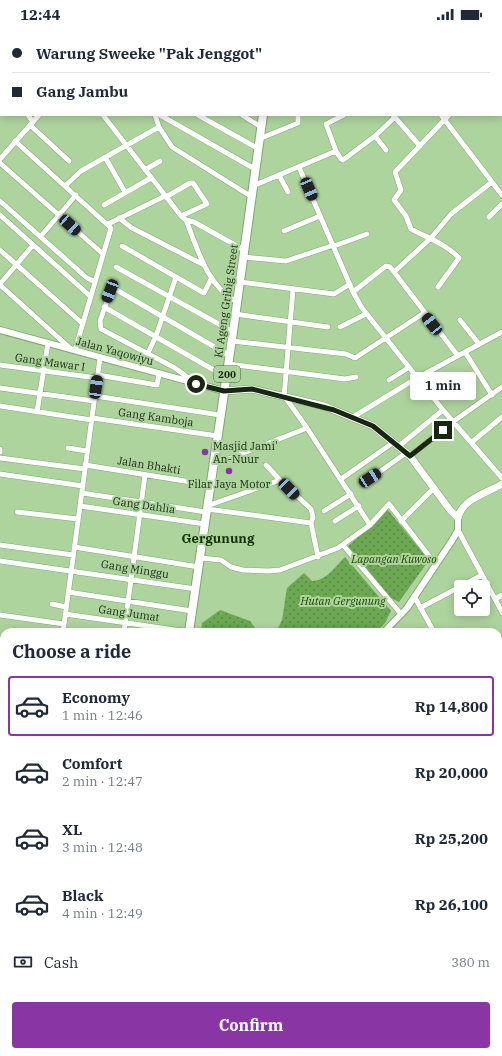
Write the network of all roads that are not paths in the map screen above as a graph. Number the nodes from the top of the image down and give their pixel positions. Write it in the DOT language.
graph roads {
  1 [pos="28,116"];
  2 [pos="38,116"];
  3 [pos="106,116"];
  4 [pos="155,116"];
  5 [pos="162,116"];
  6 [pos="200,116"];
  7 [pos="244,116"];
  8 [pos="263,116"];
  9 [pos="298,116"];
  10 [pos="342,116"];
  11 [pos="394,116"];
  12 [pos="442,116"];
  13 [pos="448,116"];
  14 [pos="445,120"];
  15 [pos="31,123"];
  16 [pos="159,127"];
  17 [pos="261,127"];
  18 [pos="375,136"];
  19 [pos="259,139"];
  20 [pos="16,141"];
  21 [pos="126,146"];
  22 [pos="420,146"];
  23 [pos="258,148"];
  24 [pos="386,150"];
  25 [pos="336,151"];
  26 [pos="1,156"];
  27 [pos="105,157"];
  28 [pos="69,161"];
  29 [pos="160,161"];
  30 [pos="0,163"];
  31 [pos="299,167"];
  32 [pos="255,169"];
  33 [pos="145,170"];
  34 [pos="280,175"];
  35 [pos="151,178"];
  36 [pos="492,182"];
  37 [pos="65,186"];
  38 [pos="253,186"];
  39 [pos="125,192"];
  40 [pos="288,192"];
  41 [pos="76,195"];
  42 [pos="502,195"];
  43 [pos="165,196"];
  44 [pos="252,197"];
  45 [pos="0,200"];
  46 [pos="502,204"];
  47 [pos="104,205"];
  48 [pos="0,215"];
  49 [pos="60,215"];
  50 [pos="320,216"];
  51 [pos="488,217"];
  52 [pos="119,218"];
  53 [pos="184,218"];
  54 [pos="108,224"];
  55 [pos="284,231"];
  56 [pos="367,234"];
  57 [pos="41,236"];
  58 [pos="431,238"];
  59 [pos="33,245"];
  60 [pos="122,246"];
  61 [pos="334,246"];
  62 [pos="0,250"];
  63 [pos="103,254"];
  64 [pos="244,254"];
  65 [pos="16,265"];
  66 [pos="204,265"];
  67 [pos="116,267"];
  68 [pos="394,272"];
  69 [pos="176,277"];
  70 [pos="211,279"];
  71 [pos="95,282"];
  72 [pos="240,282"];
  73 [pos="0,284"];
  74 [pos="350,284"];
  75 [pos="438,287"];
  76 [pos="293,289"];
  77 [pos="353,292"];
  78 [pos="91,297"];
  79 [pos="170,297"];
  80 [pos="237,302"];
  81 [pos="104,307"];
  82 [pos="424,313"];
  83 [pos="235,314"];
  84 [pos="366,314"];
  85 [pos="163,318"];
  86 [pos="460,320"];
  87 [pos="290,322"];
  88 [pos="83,324"];
  89 [pos="328,327"];
  90 [pos="340,327"];
  91 [pos="0,330"];
  92 [pos="233,332"];
  93 [pos="502,332"];
  94 [pos="156,336"];
  95 [pos="385,338"];
  96 [pos="232,341"];
  97 [pos="48,343"];
  98 [pos="479,344"];
  99 [pos="288,348"];
  100 [pos="74,350"];
  101 [pos="465,352"];
  102 [pos="148,353"];
  103 [pos="230,356"];
  104 [pos="458,356"];
  105 [pos="100,358"];
  106 [pos="228,364"];
  107 [pos="0,365"];
  108 [pos="408,368"];
  109 [pos="43,371"];
  110 [pos="286,371"];
  111 [pos="159,374"];
  112 [pos="98,377"];
  113 [pos="226,377"];
  114 [pos="356,377"];
  115 [pos="417,378"];
  116 [pos="389,380"];
  117 [pos="196,384"];
  118 [pos="502,387"];
  119 [pos="0,388"];
  120 [pos="224,391"];
  121 [pos="40,393"];
  122 [pos="492,395"];
  123 [pos="285,397"];
  124 [pos="94,398"];
  125 [pos="0,406"];
  126 [pos="443,410"];
  127 [pos="37,412"];
  128 [pos="220,415"];
  129 [pos="354,417"];
  130 [pos="502,417"];
  131 [pos="92,419"];
  132 [pos="454,421"];
  133 [pos="307,428"];
  134 [pos="218,436"];
  135 [pos="472,442"];
  136 [pos="396,444"];
  137 [pos="68,448"];
  138 [pos="0,449"];
  139 [pos="87,451"];
  140 [pos="0,452"];
  141 [pos="408,455"];
  142 [pos="0,458"];
  143 [pos="213,465"];
  144 [pos="266,465"];
  145 [pos="85,467"];
  146 [pos="0,474"];
  147 [pos="145,475"];
  148 [pos="342,478"];
  149 [pos="370,478"];
  150 [pos="502,478"];
  151 [pos="280,480"];
  152 [pos="502,484"];
  153 [pos="210,485"];
  154 [pos="83,486"];
  155 [pos="434,488"];
  156 [pos="82,493"];
  157 [pos="351,494"];
  158 [pos="142,502"];
  159 [pos="80,506"];
  160 [pos="359,506"];
  161 [pos="207,509"];
  162 [pos="324,511"];
  163 [pos="17,512"];
  164 [pos="140,514"];
  165 [pos="458,518"];
  166 [pos="78,519"];
  167 [pos="335,521"];
  168 [pos="401,521"];
  169 [pos="311,523"];
  170 [pos="205,524"];
  171 [pos="370,524"];
  172 [pos="458,530"];
  173 [pos="0,545"];
  174 [pos="343,545"];
  175 [pos="74,547"];
  176 [pos="73,554"];
  177 [pos="318,557"];
  178 [pos="135,558"];
  179 [pos="201,558"];
  180 [pos="0,561"];
  181 [pos="436,565"];
  182 [pos="199,567"];
  183 [pos="71,570"];
  184 [pos="482,575"];
  185 [pos="132,579"];
  186 [pos="196,589"];
  187 [pos="68,592"];
  188 [pos="502,595"];
  189 [pos="414,596"];
  190 [pos="495,599"];
  191 [pos="130,601"];
  192 [pos="52,604"];
  193 [pos="66,607"];
  194 [pos="420,608"];
  195 [pos="192,611"];
  196 [pos="502,612"];
  197 [pos="65,614"];
  198 [pos="401,614"];
  199 [pos="0,616"];
  200 [pos="126,623"];
  201 [pos="64,624"];
  202 [pos="64,628"];
  203 [pos="125,628"];
  204 [pos="161,628"];
  205 [pos="190,628"];
  206 [pos="388,628"];
  207 [pos="432,628"];
  1 -- 15 [label="street"];
  2 -- 15 [label="street"];
  3 -- 21 [label="street"];
  4 -- 16 [label="street"];
  5 -- 32 [label="street"];
  6 -- 23 [label="street"];
  7 -- 17 [label="street"];
  8 -- 17 [label="main road, Ki Ageng Gribig Street / 200"];
  9 -- 19 [label="street"];
  10 -- 25 [label="street"];
  11 -- 18 [label="street"];
  11 -- 22 [label="street"];
  12 -- 14 [label="street"];
  13 -- 14 [label="street"];
  14 -- 22 [label="street"];
  14 -- 36 [label="street"];
  15 -- 20 [label="street"];
  15 -- 28 [label="street"];
  16 -- 21 [label="street"];
  16 -- 44 [label="street"];
  17 -- 19 [label="main road, Ki Ageng Gribig Street / 200"];
  18 -- 24 [label="street"];
  18 -- 25 [label="street"];
  19 -- 23 [label="main road, Ki Ageng Gribig Street / 200"];
  20 -- 26 [label="street"];
  20 -- 37 [label="street"];
  21 -- 27 [label="street"];
  21 -- 33 [label="street"];
  22 -- 58 [label="street"];
  23 -- 32 [label="main road, Ki Ageng Gribig Street / 200"];
  25 -- 31 [label="street"];
  27 -- 37 [label="street"];
  27 -- 39 [label="street"];
  29 -- 33 [label="street"];
  30 -- 49 [label="street"];
  31 -- 34 [label="street"];
  31 -- 50 [label="street"];
  32 -- 38 [label="main road, Ki Ageng Gribig Street / 200"];
  33 -- 35 [label="street"];
  34 -- 38 [label="street"];
  34 -- 40 [label="street"];
  35 -- 39 [label="street"];
  35 -- 43 [label="street"];
  36 -- 42 [label="street"];
  36 -- 58 [label="street"];
  37 -- 41 [label="street"];
  38 -- 44 [label="main road, Ki Ageng Gribig Street / 200"];
  39 -- 47 [label="street"];
  41 -- 49 [label="street"];
  41 -- 54 [label="street"];
  43 -- 52 [label="street"];
  43 -- 53 [label="street"];
  43 -- 53 [label="street"];
  44 -- 64 [label="main road, Ki Ageng Gribig Street / 200"];
  45 -- 57 [label="street"];
  46 -- 51 [label="street"];
  48 -- 59 [label="street"];
  49 -- 57 [label="street"];
  49 -- 63 [label="street"];
  50 -- 55 [label="street"];
  50 -- 61 [label="street"];
  52 -- 54 [label="street"];
  52 -- 66 [label="street"];
  53 -- 64 [label="street"];
  53 -- 66 [label="street"];
  54 -- 63 [label="street"];
  56 -- 61 [label="street"];
  57 -- 71 [label="street"];
  58 -- 68 [label="street"];
  58 -- 75 [label="street"];
  59 -- 65 [label="street"];
  59 -- 78 [label="street"];
  60 -- 69 [label="street"];
  61 -- 64 [label="street"];
  61 -- 74 [label="street"];
  62 -- 65 [label="street"];
  63 -- 71 [label="street"];
  64 -- 72 [label="main road, Ki Ageng Gribig Street / 200"];
  65 -- 73 [label="street"];
  65 -- 88 [label="street"];
  66 -- 70 [label="street"];
  67 -- 79 [label="street"];
  68 -- 77 [label="street"];
  68 -- 82 [label="street"];
  69 -- 70 [label="street"];
  69 -- 79 [label="street"];
  70 -- 80 [label="street"];
  71 -- 78 [label="street"];
  72 -- 76 [label="street"];
  72 -- 80 [label="main road, Ki Ageng Gribig Street / 200"];
  73 -- 100 [label="street"];
  74 -- 76 [label="street"];
  74 -- 77 [label="street"];
  76 -- 87 [label="street"];
  77 -- 84 [label="street"];
  78 -- 88 [label="street"];
  79 -- 85 [label="street"];
  79 -- 92 [label="street"];
  80 -- 83 [label="main road, Ki Ageng Gribig Street / 200"];
  81 -- 85 [label="street"];
  81 -- 94 [label="street"];
  81 -- 102 [label="street"];
  82 -- 95 [label="street"];
  82 -- 104 [label="street"];
  83 -- 87 [label="street"];
  83 -- 92 [label="main road, Ki Ageng Gribig Street / 200"];
  84 -- 90 [label="street"];
  84 -- 95 [label="street"];
  85 -- 94 [label="street"];
  85 -- 103 [label="street"];
  86 -- 98 [label="street"];
  87 -- 89 [label="street"];
  87 -- 99 [label="street"];
  88 -- 100 [label="street"];
  91 -- 97 [label="street, Jalan Yaqowiyu"];
  92 -- 96 [label="main road, Ki Ageng Gribig Street / 200"];
  93 -- 98 [label="street"];
  94 -- 102 [label="street"];
  94 -- 113 [label="street"];
  95 -- 99 [label="street"];
  95 -- 108 [label="street"];
  96 -- 99 [label="street"];
  96 -- 103 [label="main road, Ki Ageng Gribig Street / 200"];
  97 -- 100 [label="street, Jalan Yaqowiyu"];
  97 -- 109 [label="street"];
  98 -- 101 [label="street"];
  99 -- 110 [label="street"];
  100 -- 105 [label="street, Jalan Yaqowiyu"];
  101 -- 104 [label="street"];
  101 -- 122 [label="street"];
  102 -- 117 [label="street"];
  103 -- 106 [label="main road, Ki Ageng Gribig Street / 200"];
  104 -- 115 [label="street"];
  105 -- 111 [label="street, Jalan Yaqowiyu"];
  105 -- 112 [label="street"];
  106 -- 110 [label="street"];
  106 -- 113 [label="main road, Ki Ageng Gribig Street / 200"];
  107 -- 109 [label="street, Gang Mawar I"];
  108 -- 115 [label="street"];
  108 -- 116 [label="street"];
  109 -- 112 [label="street, Gang Mawar I"];
  109 -- 121 [label="street"];
  110 -- 114 [label="street"];
  110 -- 123 [label="street"];
  111 -- 112 [label="street, Gang Mawar I"];
  111 -- 117 [label="street, Jalan Yaqowiyu"];
  112 -- 124 [label="street"];
  113 -- 120 [label="main road, Ki Ageng Gribig Street / 200"];
  115 -- 126 [label="street"];
  115 -- 129 [label="street"];
  117 -- 120 [label="street, Jalan Yaqowiyu"];
  118 -- 122 [label="street"];
  119 -- 121 [label="street"];
  120 -- 123 [label="main road"];
  120 -- 128 [label="main road, Ki Ageng Gribig Street / 200"];
  121 -- 124 [label="street"];
  121 -- 127 [label="street"];
  122 -- 132 [label="street"];
  123 -- 129 [label="main road"];
  123 -- 133 [label="street"];
  124 -- 128 [label="street"];
  124 -- 131 [label="street"];
  125 -- 127 [label="street, Gang Kamboja"];
  126 -- 132 [label="street"];
  126 -- 136 [label="street"];
  127 -- 131 [label="street, Gang Kamboja"];
  128 -- 134 [label="main road, Ki Ageng Gribig Street / 200"];
  129 -- 136 [label="main road"];
  130 -- 135 [label="street"];
  131 -- 134 [label="street, Gang Kamboja"];
  131 -- 139 [label="street"];
  132 -- 135 [label="street"];
  132 -- 141 [label="street"];
  133 -- 143 [label="street"];
  133 -- 148 [label="street"];
  134 -- 143 [label="main road, Ki Ageng Gribig Street / 200"];
  135 -- 150 [label="street"];
  136 -- 141 [label="main road"];
  136 -- 148 [label="street"];
  137 -- 139 [label="street"];
  138 -- 140 [label="street"];
  139 -- 145 [label="street"];
  141 -- 149 [label="street"];
  141 -- 155 [label="main road"];
  142 -- 145 [label="street, Jalan Bhakti"];
  143 -- 153 [label="main road, Ki Ageng Gribig Street / 200"];
  144 -- 151 [label="street"];
  145 -- 147 [label="street, Jalan Bhakti"];
  145 -- 154 [label="street"];
  146 -- 154 [label="street"];
  147 -- 153 [label="street, Jalan Bhakti"];
  147 -- 158 [label="street"];
  148 -- 157 [label="street"];
  151 -- 161 [label="street"];
  151 -- 169 [label="street"];
  152 -- 165 [label="main road"];
  153 -- 161 [label="main road, Ki Ageng Gribig Street / 200"];
  154 -- 156 [label="street"];
  155 -- 165 [label="main road"];
  155 -- 168 [label="street"];
  156 -- 158 [label="street"];
  156 -- 159 [label="street"];
  157 -- 160 [label="street"];
  157 -- 162 [label="street"];
  158 -- 161 [label="street"];
  158 -- 164 [label="street"];
  159 -- 164 [label="street, Gang Dahlia"];
  159 -- 166 [label="street"];
  160 -- 167 [label="street"];
  160 -- 171 [label="street"];
  161 -- 169 [label="street"];
  161 -- 170 [label="main road, Ki Ageng Gribig Street / 200"];
  163 -- 166 [label="street"];
  164 -- 170 [label="street, Gang Dahlia"];
  164 -- 178 [label="street"];
  165 -- 172 [label="street"];
  166 -- 175 [label="street"];
  168 -- 171 [label="street"];
  168 -- 181 [label="street"];
  169 -- 177 [label="street"];
  170 -- 179 [label="main road, Ki Ageng Gribig Street / 200"];
  171 -- 174 [label="street"];
  172 -- 181 [label="street"];
  172 -- 184 [label="street"];
  173 -- 176 [label="street"];
  174 -- 177 [label="street"];
  174 -- 198 [label="street"];
  175 -- 176 [label="street"];
  175 -- 178 [label="street"];
  176 -- 183 [label="street"];
  177 -- 179 [label="street"];
  178 -- 182 [label="street"];
  178 -- 185 [label="street"];
  179 -- 182 [label="main road, Ki Ageng Gribig Street / 200"];
  180 -- 183 [label="street, Gang Minggu"];
  181 -- 189 [label="street"];
  182 -- 186 [label="main road, Ki Ageng Gribig Street / 200"];
  183 -- 185 [label="street, Gang Minggu"];
  183 -- 187 [label="street"];
  184 -- 190 [label="street"];
  184 -- 194 [label="street"];
  185 -- 186 [label="street, Gang Minggu"];
  185 -- 191 [label="street"];
  186 -- 195 [label="main road, Ki Ageng Gribig Street / 200"];
  187 -- 191 [label="street"];
  187 -- 193 [label="street"];
  188 -- 190 [label="street"];
  189 -- 194 [label="street"];
  189 -- 198 [label="street"];
  190 -- 196 [label="street"];
  191 -- 195 [label="street"];
  191 -- 200 [label="street"];
  192 -- 193 [label="street"];
  193 -- 197 [label="street"];
  194 -- 207 [label="street"];
  195 -- 205 [label="main road, Ki Ageng Gribig Street / 200"];
  197 -- 200 [label="street, Gang Jumat"];
  197 -- 201 [label="street"];
  198 -- 206 [label="street"];
  199 -- 201 [label="street"];
  200 -- 203 [label="street"];
  200 -- 204 [label="street, Gang Jumat"];
  201 -- 202 [label="street"];
}
